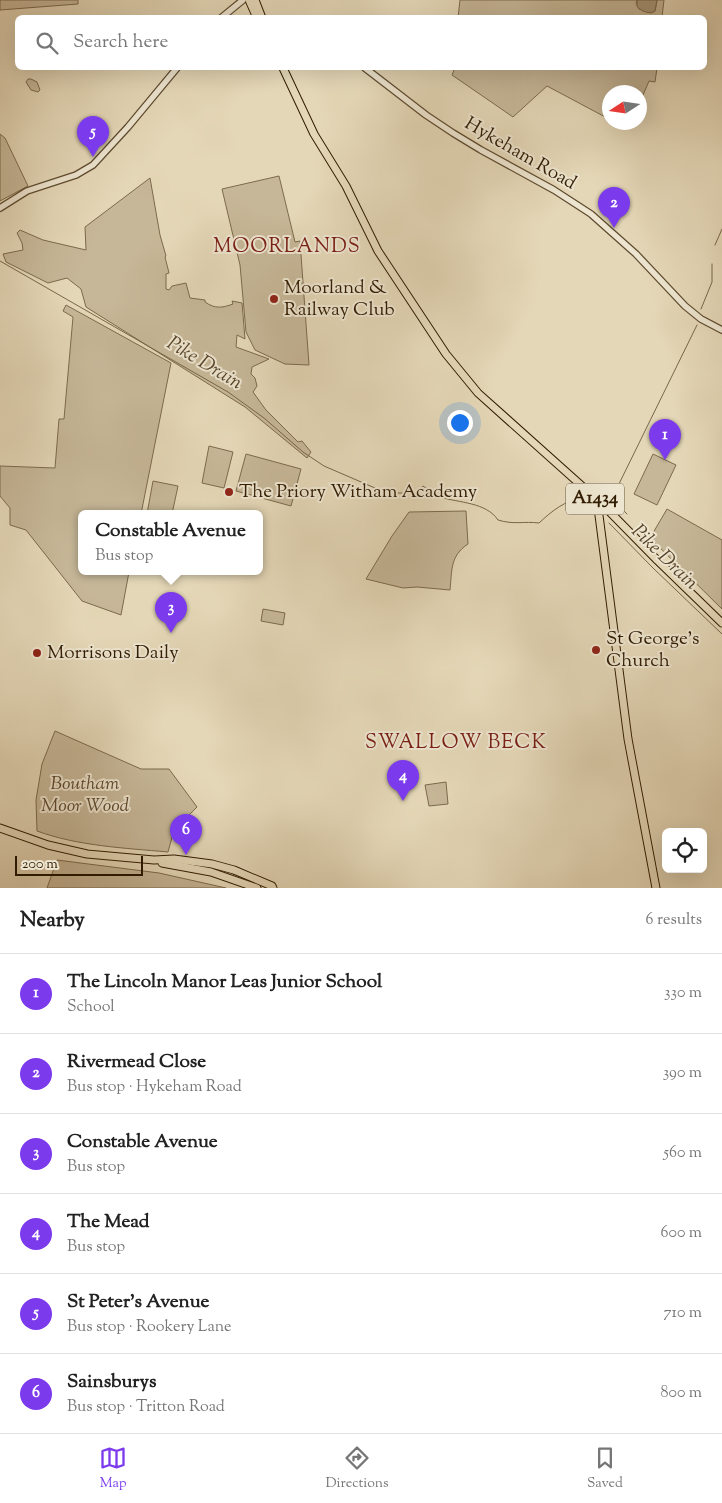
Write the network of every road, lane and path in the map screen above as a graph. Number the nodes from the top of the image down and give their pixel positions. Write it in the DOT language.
graph roads {
  1 [pos="249,1"];
  2 [pos="224,15"];
  3 [pos="256,15"];
  4 [pos="260,15"];
  5 [pos="175,70"];
  6 [pos="284,70"];
  7 [pos="368,70"];
  8 [pos="0,208"];
  9 [pos="722,330"];
  10 [pos="597,500"];
  11 [pos="616,518"];
  12 [pos="600,524"];
  13 [pos="722,623"];
  14 [pos="0,828"];
  15 [pos="154,860"];
  16 [pos="234,870"];
  17 [pos="255,887"];
  18 [pos="273,888"];
  19 [pos="656,888"];
  1 -- 2 [label="street"];
  1 -- 3 [label="main road"];
  1 -- 4 [label="main road"];
  5 -- 8 [label="street"];
  6 -- 10 [label="main road, A1434"];
  7 -- 9 [label="street, Hykeham Road"];
  10 -- 11 [label="main road, A1434"];
  10 -- 12 [label="main road"];
  11 -- 12 [label="main road"];
  11 -- 13 [label="main road, A1434"];
  12 -- 19 [label="main road"];
  14 -- 15 [label="main road"];
  15 -- 16 [label="main road"];
  15 -- 17 [label="main road"];
  16 -- 17 [label="main road"];
  16 -- 18 [label="main road"];
}
